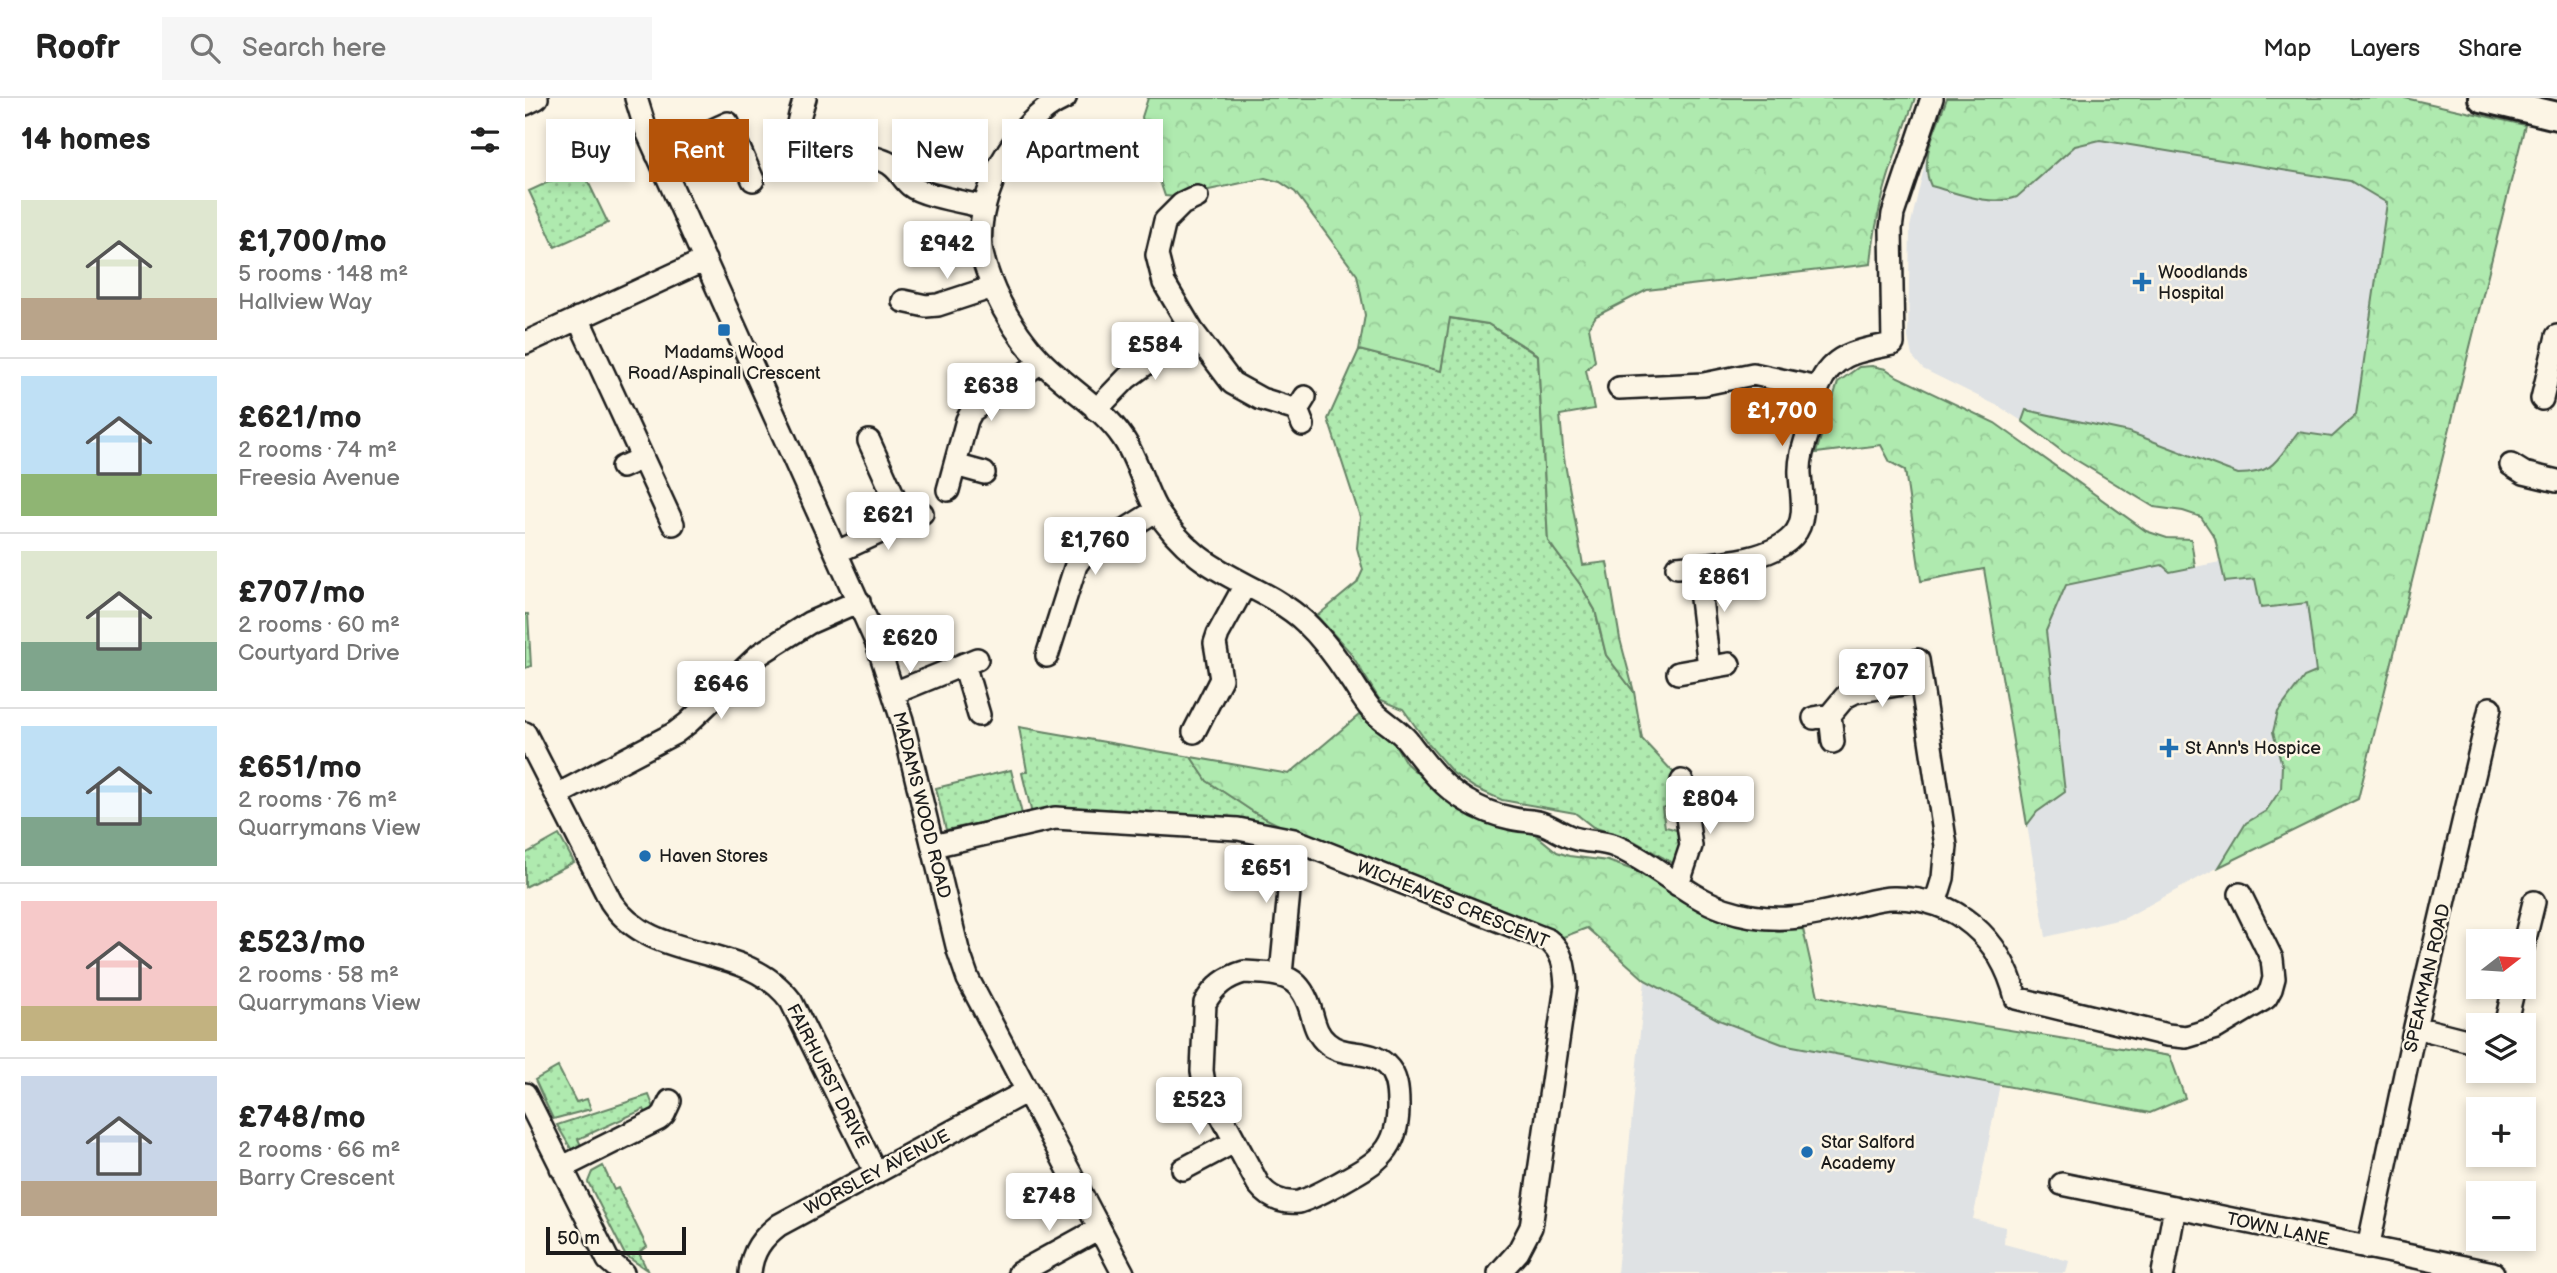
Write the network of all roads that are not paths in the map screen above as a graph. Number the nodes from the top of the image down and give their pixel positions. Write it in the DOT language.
graph roads {
  1 [pos="537,98"];
  2 [pos="636,98"];
  3 [pos="805,98"];
  4 [pos="1065,98"];
  5 [pos="1932,98"];
  6 [pos="2486,98"];
  7 [pos="525,104"];
  8 [pos="1039,104"];
  9 [pos="2557,116"];
  10 [pos="649,136"];
  11 [pos="749,171"];
  12 [pos="753,180"];
  13 [pos="669,182"];
  14 [pos="1197,197"];
  15 [pos="984,207"];
  16 [pos="705,260"];
  17 [pos="993,287"];
  18 [pos="903,300"];
  19 [pos="578,318"];
  20 [pos="1192,330"];
  21 [pos="2557,336"];
  22 [pos="525,343"];
  23 [pos="1041,362"];
  24 [pos="1619,388"];
  25 [pos="1818,388"];
  26 [pos="2548,391"];
  27 [pos="1096,410"];
  28 [pos="1302,410"];
  29 [pos="869,441"];
  30 [pos="642,458"];
  31 [pos="955,464"];
  32 [pos="2511,465"];
  33 [pos="622,467"];
  34 [pos="985,473"];
  35 [pos="2557,481"];
  36 [pos="948,490"];
  37 [pos="1157,510"];
  38 [pos="673,524"];
  39 [pos="837,552"];
  40 [pos="1245,585"];
  41 [pos="859,601"];
  42 [pos="1047,656"];
  43 [pos="1917,660"];
  44 [pos="1678,673"];
  45 [pos="1921,681"];
  46 [pos="894,693"];
  47 [pos="2490,708"];
  48 [pos="979,715"];
  49 [pos="525,733"];
  50 [pos="1194,736"];
  51 [pos="1833,741"];
  52 [pos="1682,781"];
  53 [pos="557,795"];
  54 [pos="1294,840"];
  55 [pos="933,846"];
  56 [pos="1678,885"];
  57 [pos="2240,894"];
  58 [pos="2534,901"];
  59 [pos="1935,904"];
  60 [pos="2527,929"];
  61 [pos="1281,974"];
  62 [pos="2415,1027"];
  63 [pos="2466,1040"];
  64 [pos="1027,1091"];
  65 [pos="525,1094"];
  66 [pos="670,1101"];
  67 [pos="1234,1142"];
  68 [pos="561,1168"];
  69 [pos="1183,1170"];
  70 [pos="876,1172"];
  71 [pos="2062,1184"];
  72 [pos="2175,1207"];
  73 [pos="1099,1229"];
  74 [pos="2368,1248"];
  75 [pos="623,1273"];
  76 [pos="750,1273"];
  77 [pos="1019,1273"];
  78 [pos="1123,1273"];
  79 [pos="1499,1273"];
  80 [pos="2163,1273"];
  81 [pos="2493,1273"];
  1 -- 7 [label="street"];
  2 -- 10 [label="street, MADAMS WOOD ROAD"];
  3 -- 15 [label="street"];
  4 -- 8 [label="street"];
  5 -- 25 [label="street"];
  6 -- 9 [label="main road"];
  8 -- 15 [label="street"];
  11 -- 12 [label="street"];
  13 -- 16 [label="street, MADAMS WOOD ROAD"];
  14 -- 20 [label="street"];
  15 -- 17 [label="street"];
  16 -- 19 [label="street"];
  16 -- 39 [label="street, MADAMS WOOD ROAD"];
  17 -- 18 [label="street"];
  17 -- 23 [label="street"];
  19 -- 22 [label="street"];
  19 -- 30 [label="street"];
  20 -- 27 [label="street"];
  20 -- 28 [label="street"];
  21 -- 26 [label="street"];
  23 -- 27 [label="street"];
  23 -- 31 [label="street"];
  24 -- 25 [label="street"];
  25 -- 44 [label="street"];
  27 -- 37 [label="street"];
  29 -- 39 [label="street"];
  30 -- 33 [label="street"];
  30 -- 38 [label="street"];
  31 -- 34 [label="street"];
  31 -- 36 [label="street"];
  32 -- 35 [label="street"];
  37 -- 40 [label="street"];
  37 -- 42 [label="street"];
  39 -- 41 [label="street, MADAMS WOOD ROAD"];
  40 -- 50 [label="street"];
  40 -- 56 [label="street"];
  41 -- 46 [label="street, MADAMS WOOD ROAD"];
  41 -- 53 [label="street"];
  43 -- 45 [label="street"];
  45 -- 51 [label="street"];
  45 -- 59 [label="street"];
  46 -- 48 [label="street"];
  46 -- 55 [label="street, MADAMS WOOD ROAD"];
  47 -- 62 [label="street, SPEAKMAN ROAD"];
  49 -- 53 [label="street, FAIRHURST DRIVE"];
  52 -- 56 [label="street"];
  53 -- 70 [label="street, FAIRHURST DRIVE"];
  54 -- 55 [label="street, WICHEAVES CRESCENT"];
  54 -- 61 [label="street"];
  54 -- 79 [label="street, WICHEAVES CRESCENT"];
  55 -- 64 [label="street, MADAMS WOOD ROAD"];
  56 -- 59 [label="street"];
  57 -- 59 [label="street"];
  58 -- 60 [label="street"];
  61 -- 67 [label="street"];
  61 -- 67 [label="street"];
  62 -- 63 [label="street"];
  62 -- 74 [label="street, SPEAKMAN ROAD"];
  64 -- 70 [label="street, WORSLEY AVENUE"];
  64 -- 73 [label="street, MADAMS WOOD ROAD"];
  65 -- 68 [label="street"];
  66 -- 68 [label="street"];
  67 -- 69 [label="street"];
  68 -- 75 [label="street"];
  70 -- 76 [label="street, WORSLEY AVENUE"];
  71 -- 72 [label="street, TOWN LANE"];
  72 -- 74 [label="street, TOWN LANE"];
  72 -- 80 [label="street"];
  73 -- 77 [label="street"];
  73 -- 78 [label="street, MADAMS WOOD ROAD"];
  74 -- 81 [label="street, TOWN LANE"];
}
